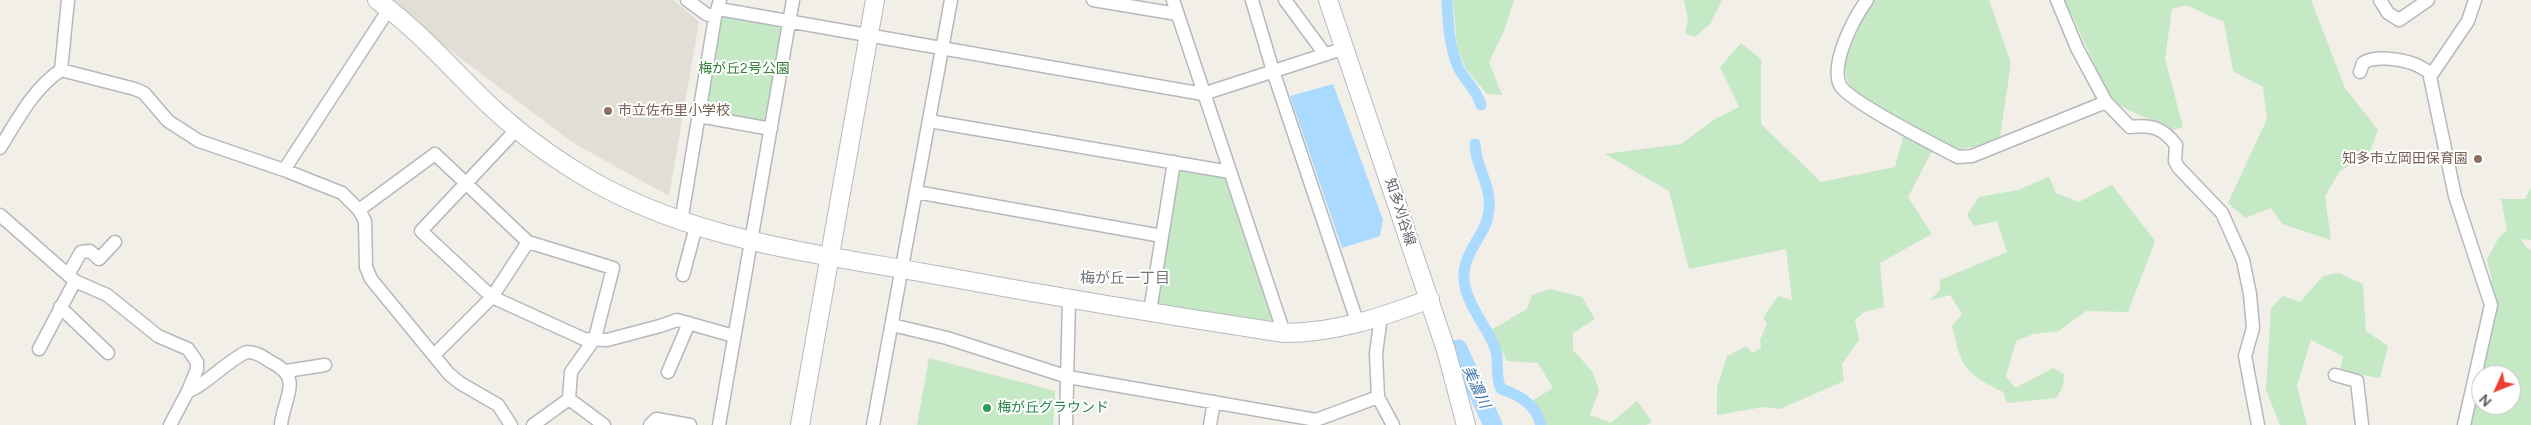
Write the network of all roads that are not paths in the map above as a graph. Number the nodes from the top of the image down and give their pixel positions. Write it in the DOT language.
graph roads {
  1 [pos="68,0"];
  2 [pos="687,0"];
  3 [pos="793,0"];
  4 [pos="875,0"];
  5 [pos="952,0"];
  6 [pos="1093,0"];
  7 [pos="1173,0"];
  8 [pos="1252,0"];
  9 [pos="1285,0"];
  10 [pos="1328,0"];
  11 [pos="1867,0"];
  12 [pos="2057,0"];
  13 [pos="2380,0"];
  14 [pos="2428,0"];
  15 [pos="2475,0"];
  16 [pos="383,4"];
  17 [pos="718,9"];
  18 [pos="1177,14"];
  19 [pos="789,21"];
  20 [pos="868,36"];
  21 [pos="1345,48"];
  22 [pos="943,49"];
  23 [pos="1324,53"];
  24 [pos="61,70"];
  25 [pos="1273,71"];
  26 [pos="2360,72"];
  27 [pos="2432,73"];
  28 [pos="1203,94"];
  29 [pos="2106,102"];
  30 [pos="698,116"];
  31 [pos="929,120"];
  32 [pos="517,129"];
  33 [pos="771,129"];
  34 [pos="0,148"];
  35 [pos="1174,162"];
  36 [pos="284,170"];
  37 [pos="1230,172"];
  38 [pos="466,184"];
  39 [pos="916,192"];
  40 [pos="359,210"];
  41 [pos="0,215"];
  42 [pos="688,224"];
  43 [pos="1162,236"];
  44 [pos="114,242"];
  45 [pos="528,242"];
  46 [pos="752,242"];
  47 [pos="830,257"];
  48 [pos="902,269"];
  49 [pos="683,275"];
  50 [pos="71,278"];
  51 [pos="492,297"];
  52 [pos="1069,299"];
  53 [pos="1430,299"];
  54 [pos="60,307"];
  55 [pos="1150,311"];
  56 [pos="1381,317"];
  57 [pos="689,323"];
  58 [pos="1358,324"];
  59 [pos="892,325"];
  60 [pos="1284,334"];
  61 [pos="734,336"];
  62 [pos="593,340"];
  63 [pos="39,349"];
  64 [pos="108,354"];
  65 [pos="434,356"];
  66 [pos="325,365"];
  67 [pos="286,371"];
  68 [pos="668,372"];
  69 [pos="2335,375"];
  70 [pos="1068,377"];
  71 [pos="188,391"];
  72 [pos="1378,396"];
  73 [pos="569,399"];
  74 [pos="1214,402"];
  75 [pos="505,422"];
  76 [pos="170,425"];
  77 [pos="281,425"];
  78 [pos="533,425"];
  79 [pos="604,425"];
  80 [pos="650,425"];
  81 [pos="690,425"];
  82 [pos="719,425"];
  83 [pos="800,425"];
  84 [pos="873,425"];
  85 [pos="1066,425"];
  86 [pos="1210,425"];
  87 [pos="1393,425"];
  88 [pos="1466,425"];
  89 [pos="2258,425"];
  90 [pos="2362,425"];
  91 [pos="2464,425"];
  1 -- 24 [label="street"];
  2 -- 17 [label="street"];
  3 -- 19 [label="street"];
  4 -- 20 [label="street"];
  5 -- 22 [label="street"];
  6 -- 18 [label="street"];
  7 -- 18 [label="street"];
  8 -- 25 [label="street"];
  9 -- 23 [label="street"];
  10 -- 21 [label="street, 知多刈谷線"];
  11 -- 29 [label="street"];
  12 -- 29 [label="street"];
  13 -- 14 [label="street"];
  15 -- 27 [label="street"];
  16 -- 32 [label="street"];
  16 -- 36 [label="street"];
  17 -- 19 [label="street"];
  17 -- 30 [label="street"];
  18 -- 28 [label="street"];
  19 -- 20 [label="street"];
  19 -- 33 [label="street"];
  20 -- 22 [label="street"];
  20 -- 47 [label="street"];
  21 -- 23 [label="street"];
  21 -- 53 [label="street, 知多刈谷線"];
  22 -- 28 [label="street"];
  22 -- 31 [label="street"];
  23 -- 25 [label="street"];
  24 -- 34 [label="street"];
  24 -- 36 [label="street"];
  25 -- 28 [label="street"];
  25 -- 58 [label="street"];
  26 -- 27 [label="street"];
  27 -- 91 [label="street"];
  28 -- 37 [label="street"];
  29 -- 89 [label="street"];
  30 -- 33 [label="street"];
  30 -- 42 [label="street"];
  31 -- 35 [label="street"];
  31 -- 39 [label="street"];
  32 -- 38 [label="street"];
  32 -- 42 [label="street"];
  33 -- 46 [label="street"];
  35 -- 37 [label="street"];
  35 -- 43 [label="street"];
  36 -- 40 [label="street"];
  37 -- 60 [label="street"];
  38 -- 40 [label="street"];
  38 -- 45 [label="street"];
  38 -- 51 [label="street"];
  39 -- 43 [label="street"];
  39 -- 48 [label="street"];
  40 -- 65 [label="street"];
  41 -- 50 [label="street"];
  42 -- 46 [label="street"];
  42 -- 49 [label="street"];
  43 -- 55 [label="street"];
  44 -- 50 [label="street"];
  45 -- 51 [label="street"];
  45 -- 62 [label="street"];
  46 -- 47 [label="street"];
  46 -- 61 [label="street"];
  47 -- 48 [label="street"];
  47 -- 83 [label="street"];
  48 -- 52 [label="street"];
  48 -- 59 [label="street"];
  50 -- 54 [label="street"];
  50 -- 71 [label="street"];
  51 -- 62 [label="street"];
  51 -- 65 [label="street"];
  52 -- 55 [label="street"];
  52 -- 70 [label="street"];
  53 -- 56 [label="street"];
  53 -- 88 [label="street, 知多刈谷線"];
  54 -- 63 [label="street"];
  54 -- 64 [label="street"];
  55 -- 60 [label="street"];
  56 -- 58 [label="street"];
  56 -- 72 [label="street"];
  57 -- 61 [label="street"];
  57 -- 62 [label="street"];
  57 -- 68 [label="street"];
  58 -- 60 [label="street"];
  59 -- 70 [label="street"];
  59 -- 84 [label="street"];
  61 -- 82 [label="street"];
  62 -- 73 [label="street"];
  65 -- 75 [label="street"];
  66 -- 67 [label="street"];
  67 -- 71 [label="street"];
  67 -- 77 [label="street"];
  69 -- 90 [label="street"];
  70 -- 74 [label="street"];
  70 -- 85 [label="street"];
  71 -- 76 [label="street"];
  72 -- 74 [label="street"];
  72 -- 87 [label="street"];
  73 -- 78 [label="street"];
  73 -- 79 [label="street"];
  74 -- 86 [label="street"];
  80 -- 81 [label="street"];
}
